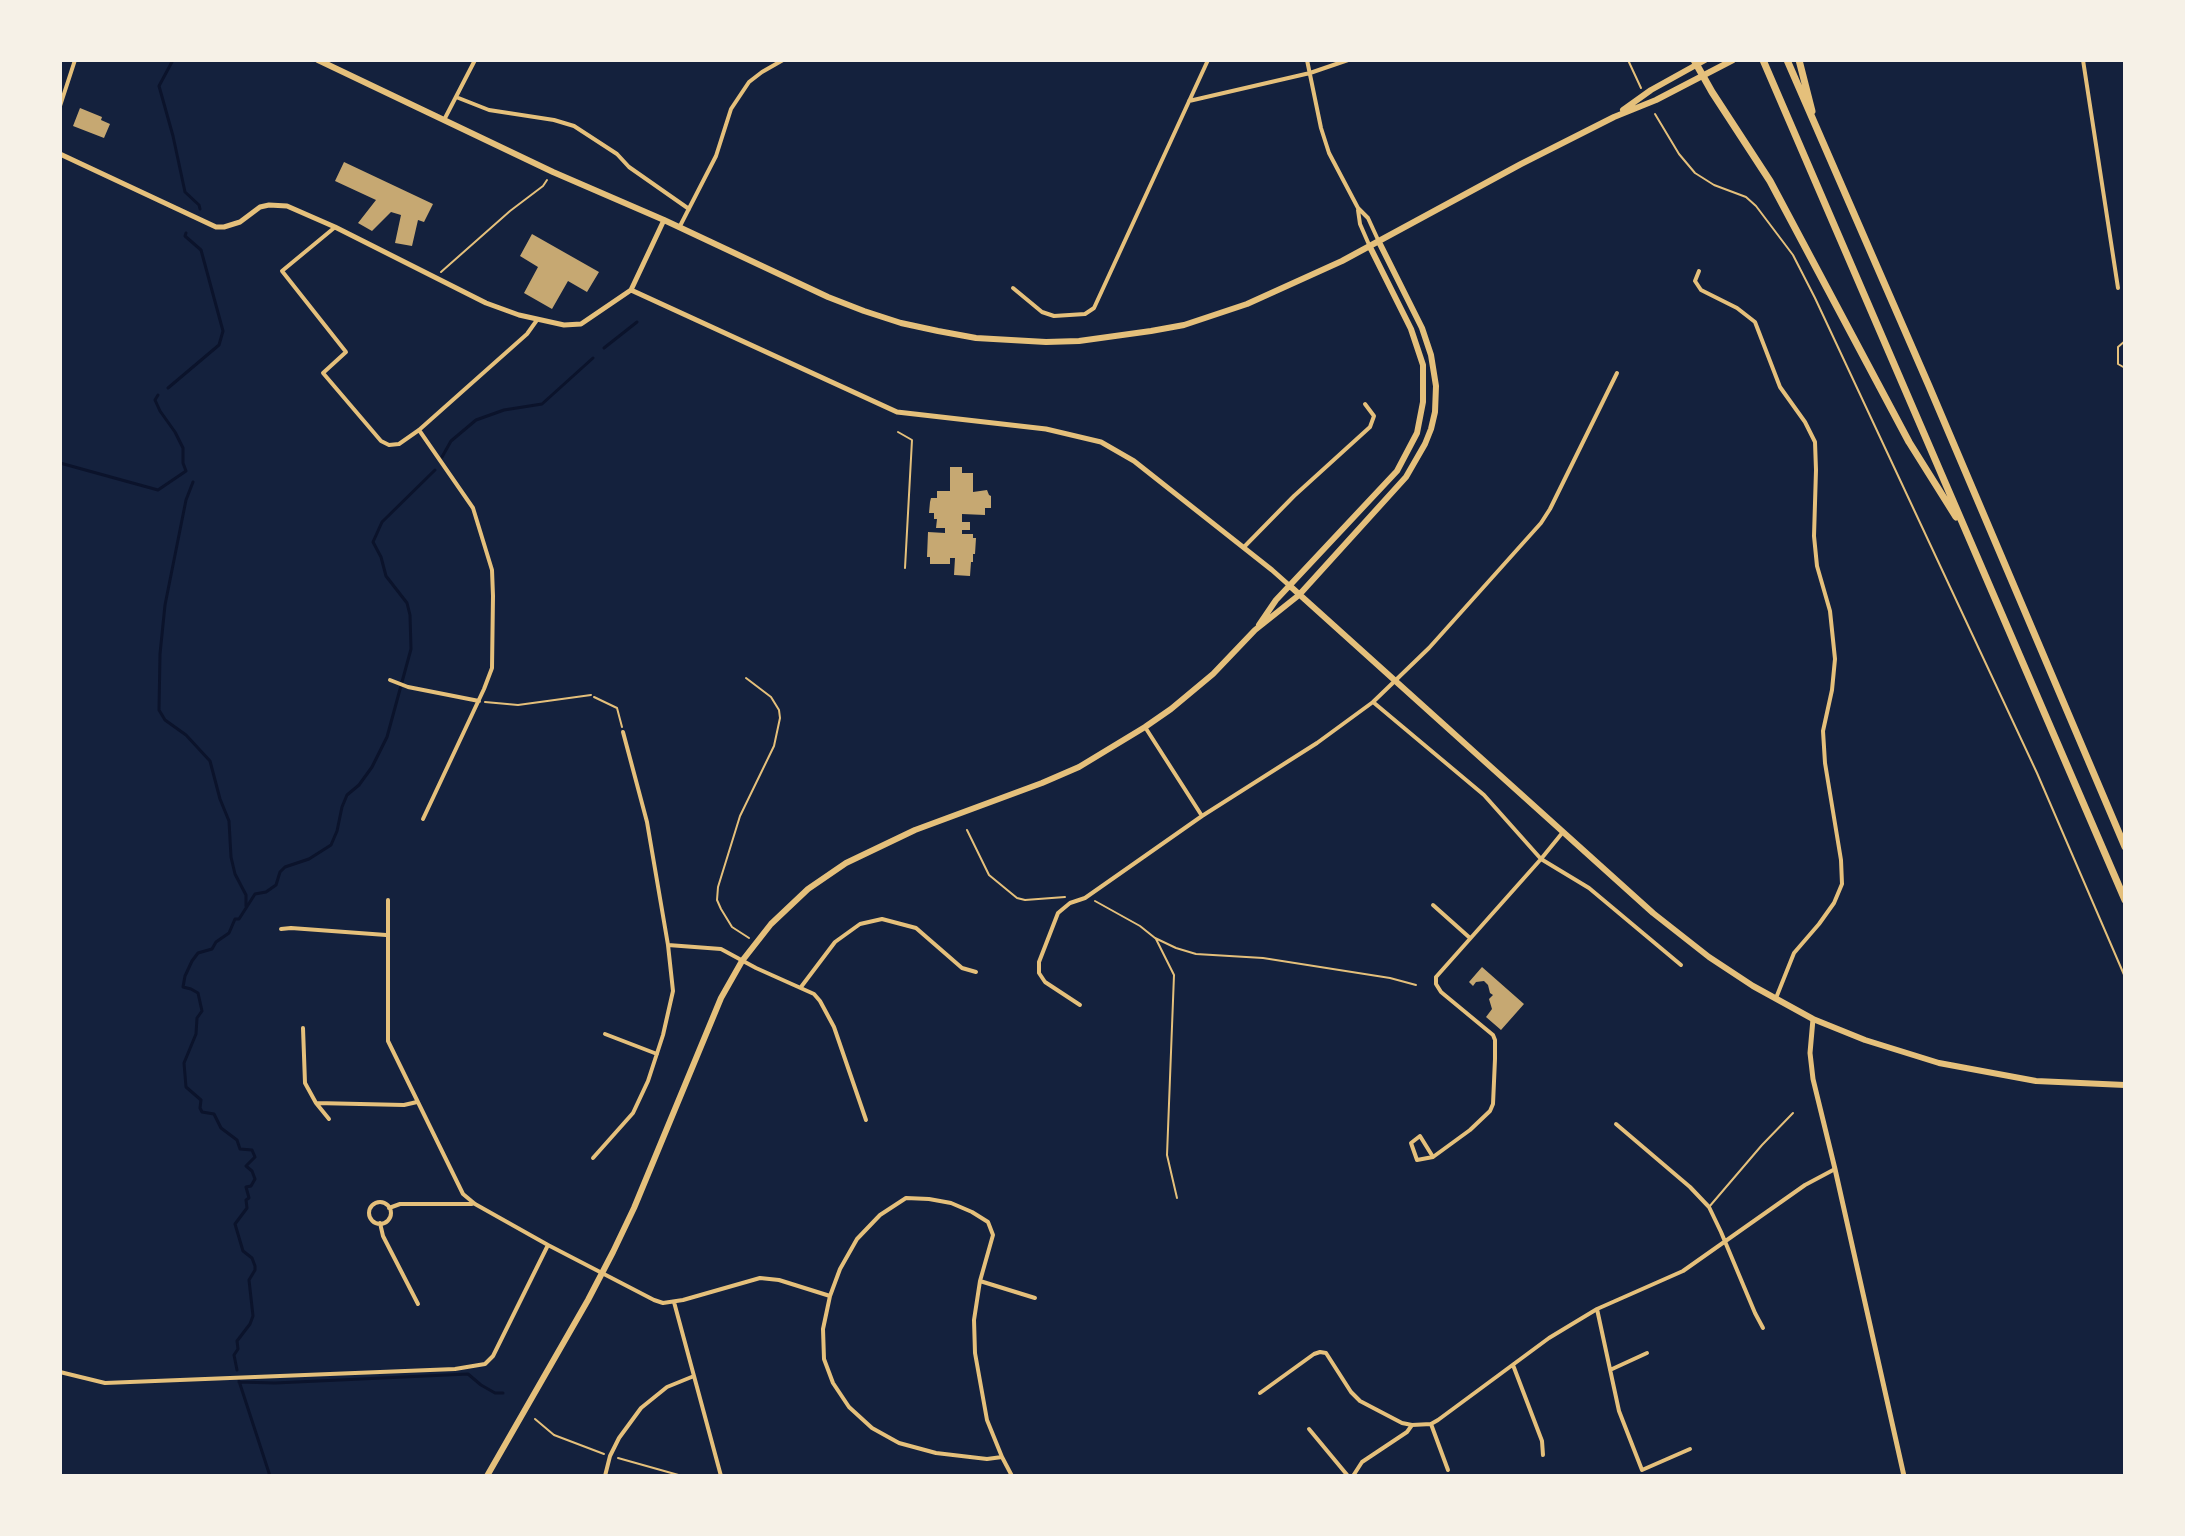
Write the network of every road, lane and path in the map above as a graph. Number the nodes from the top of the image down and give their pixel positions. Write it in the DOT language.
graph roads {
  1 [pos="75,60"];
  2 [pos="318,60"];
  3 [pos="475,60"];
  4 [pos="783,60"];
  5 [pos="1208,60"];
  6 [pos="1307,60"];
  7 [pos="1348,60"];
  8 [pos="1628,60"];
  9 [pos="1705,60"];
  10 [pos="1733,60"];
  11 [pos="1763,60"];
  12 [pos="1787,60"];
  13 [pos="1799,60"];
  14 [pos="2083,60"];
  15 [pos="1695,62"];
  16 [pos="1310,73"];
  17 [pos="1702,77"];
  18 [pos="1642,90"];
  19 [pos="456,97"];
  20 [pos="1189,101"];
  21 [pos="60,106"];
  22 [pos="1655,114"];
  23 [pos="1614,117"];
  24 [pos="444,120"];
  25 [pos="1818,132"];
  26 [pos="60,154"];
  27 [pos="553,172"];
  28 [pos="1358,208"];
  29 [pos="689,209"];
  30 [pos="664,220"];
  31 [pos="335,227"];
  32 [pos="679,228"];
  33 [pos="1379,242"];
  34 [pos="1370,247"];
  35 [pos="1699,271"];
  36 [pos="435,278"];
  37 [pos="1013,288"];
  38 [pos="2118,288"];
  39 [pos="631,290"];
  40 [pos="537,320"];
  41 [pos="2125,341"];
  42 [pos="2125,368"];
  43 [pos="1617,373"];
  44 [pos="1365,404"];
  45 [pos="419,430"];
  46 [pos="898,432"];
  47 [pos="1970,539"];
  48 [pos="1244,547"];
  49 [pos="905,568"];
  50 [pos="1290,586"];
  51 [pos="1299,595"];
  52 [pos="1255,630"];
  53 [pos="746,678"];
  54 [pos="390,680"];
  55 [pos="1395,682"];
  56 [pos="479,701"];
  57 [pos="1373,702"];
  58 [pos="1145,727"];
  59 [pos="623,732"];
  60 [pos="1202,816"];
  61 [pos="423,819"];
  62 [pos="967,830"];
  63 [pos="1563,832"];
  64 [pos="2125,847"];
  65 [pos="1541,859"];
  66 [pos="1085,898"];
  67 [pos="388,900"];
  68 [pos="2125,900"];
  69 [pos="1433,905"];
  70 [pos="281,929"];
  71 [pos="386,935"];
  72 [pos="1155,938"];
  73 [pos="1470,938"];
  74 [pos="756,943"];
  75 [pos="668,945"];
  76 [pos="742,961"];
  77 [pos="1681,965"];
  78 [pos="976,972"];
  79 [pos="2125,977"];
  80 [pos="1416,985"];
  81 [pos="801,987"];
  82 [pos="1776,998"];
  83 [pos="1080,1005"];
  84 [pos="1813,1019"];
  85 [pos="303,1028"];
  86 [pos="605,1034"];
  87 [pos="657,1054"];
  88 [pos="2125,1085"];
  89 [pos="417,1102"];
  90 [pos="316,1103"];
  91 [pos="1793,1113"];
  92 [pos="329,1119"];
  93 [pos="866,1120"];
  94 [pos="1616,1124"];
  95 [pos="1433,1157"];
  96 [pos="593,1158"];
  97 [pos="1835,1169"];
  98 [pos="1177,1198"];
  99 [pos="475,1204"];
  100 [pos="1709,1207"];
  101 [pos="389,1208"];
  102 [pos="380,1223"];
  103 [pos="1725,1243"];
  104 [pos="548,1245"];
  105 [pos="602,1274"];
  106 [pos="980,1281"];
  107 [pos="830,1296"];
  108 [pos="1035,1298"];
  109 [pos="674,1302"];
  110 [pos="418,1304"];
  111 [pos="1597,1309"];
  112 [pos="1763,1328"];
  113 [pos="1647,1353"];
  114 [pos="1513,1365"];
  115 [pos="1610,1370"];
  116 [pos="60,1372"];
  117 [pos="694,1376"];
  118 [pos="1260,1393"];
  119 [pos="1431,1424"];
  120 [pos="1412,1425"];
  121 [pos="1309,1429"];
  122 [pos="1690,1449"];
  123 [pos="1543,1455"];
  124 [pos="1002,1457"];
  125 [pos="1448,1470"];
  126 [pos="487,1476"];
  127 [pos="605,1476"];
  128 [pos="721,1476"];
  129 [pos="1012,1476"];
  130 [pos="1351,1476"];
  131 [pos="1904,1476"];
  1 -- 21 [label="street"];
  2 -- 24 [label="main road"];
  3 -- 19 [label="street"];
  4 -- 29 [label="street"];
  5 -- 20 [label="street"];
  6 -- 16 [label="street"];
  7 -- 16 [label="street"];
  8 -- 18 [label="path"];
  9 -- 15 [label="main road"];
  10 -- 17 [label="main road"];
  11 -- 47 [label="highway"];
  12 -- 25 [label="highway"];
  13 -- 25 [label="highway"];
  14 -- 38 [label="street"];
  15 -- 17 [label="highway"];
  15 -- 23 [label="main road"];
  16 -- 20 [label="street"];
  16 -- 28 [label="street"];
  17 -- 23 [label="main road"];
  17 -- 47 [label="highway"];
  19 -- 24 [label="street"];
  19 -- 29 [label="street"];
  20 -- 37 [label="street"];
  22 -- 79 [label="path"];
  23 -- 33 [label="main road"];
  24 -- 27 [label="main road"];
  25 -- 64 [label="highway"];
  26 -- 31 [label="street"];
  27 -- 30 [label="main road"];
  27 -- 36 [label="path"];
  28 -- 33 [label="street"];
  28 -- 34 [label="street"];
  29 -- 32 [label="street"];
  30 -- 32 [label="main road"];
  30 -- 39 [label="street"];
  31 -- 36 [label="street"];
  31 -- 45 [label="street"];
  32 -- 34 [label="main road"];
  33 -- 34 [label="main road"];
  33 -- 51 [label="main road"];
  34 -- 50 [label="main road"];
  35 -- 82 [label="street"];
  36 -- 40 [label="street"];
  39 -- 40 [label="street"];
  39 -- 48 [label="street"];
  40 -- 45 [label="street"];
  41 -- 42 [label="path"];
  43 -- 55 [label="street"];
  44 -- 48 [label="street"];
  45 -- 56 [label="street"];
  46 -- 49 [label="path"];
  47 -- 68 [label="highway"];
  48 -- 50 [label="street"];
  50 -- 51 [label="main road"];
  50 -- 52 [label="main road"];
  51 -- 52 [label="main road"];
  51 -- 55 [label="main road"];
  52 -- 58 [label="main road"];
  53 -- 74 [label="path"];
  54 -- 56 [label="street"];
  55 -- 57 [label="street"];
  55 -- 63 [label="main road"];
  56 -- 59 [label="path"];
  56 -- 61 [label="street"];
  57 -- 60 [label="street"];
  57 -- 65 [label="street"];
  58 -- 60 [label="street"];
  58 -- 74 [label="main road"];
  59 -- 75 [label="street"];
  60 -- 66 [label="street"];
  62 -- 66 [label="path"];
  63 -- 65 [label="street"];
  63 -- 82 [label="main road"];
  65 -- 73 [label="street"];
  65 -- 77 [label="street"];
  66 -- 72 [label="path"];
  66 -- 83 [label="street"];
  67 -- 71 [label="street"];
  69 -- 73 [label="street"];
  70 -- 71 [label="street"];
  71 -- 89 [label="street"];
  72 -- 80 [label="path"];
  72 -- 98 [label="path"];
  73 -- 95 [label="street"];
  74 -- 76 [label="main road"];
  75 -- 76 [label="street"];
  75 -- 87 [label="street"];
  76 -- 81 [label="street"];
  76 -- 105 [label="main road"];
  78 -- 81 [label="street"];
  81 -- 93 [label="street"];
  82 -- 84 [label="main road"];
  84 -- 88 [label="main road"];
  84 -- 97 [label="street"];
  85 -- 90 [label="street"];
  86 -- 87 [label="street"];
  87 -- 96 [label="street"];
  89 -- 90 [label="street"];
  89 -- 99 [label="street"];
  90 -- 92 [label="street"];
  91 -- 100 [label="lane"];
  94 -- 100 [label="street"];
  95 -- 95 [label="street"];
  97 -- 103 [label="street"];
  97 -- 131 [label="street"];
  99 -- 101 [label="street"];
  99 -- 104 [label="street"];
  100 -- 103 [label="street"];
  101 -- 102 [label="street"];
  101 -- 102 [label="street"];
  102 -- 110 [label="street"];
  103 -- 111 [label="street"];
  103 -- 112 [label="street"];
  104 -- 105 [label="street"];
  104 -- 116 [label="street"];
  105 -- 109 [label="street"];
  105 -- 126 [label="main road"];
  106 -- 107 [label="street"];
  106 -- 108 [label="street"];
  106 -- 124 [label="street"];
  107 -- 109 [label="street"];
  107 -- 124 [label="street"];
  109 -- 117 [label="street"];
  111 -- 114 [label="street"];
  111 -- 115 [label="street"];
  113 -- 115 [label="street"];
  114 -- 119 [label="street"];
  114 -- 123 [label="street"];
  115 -- 122 [label="street"];
  117 -- 127 [label="street"];
  117 -- 128 [label="street"];
  118 -- 120 [label="street"];
  119 -- 120 [label="street"];
  119 -- 125 [label="street"];
  120 -- 130 [label="street"];
  121 -- 130 [label="street"];
  124 -- 129 [label="street"];
}
